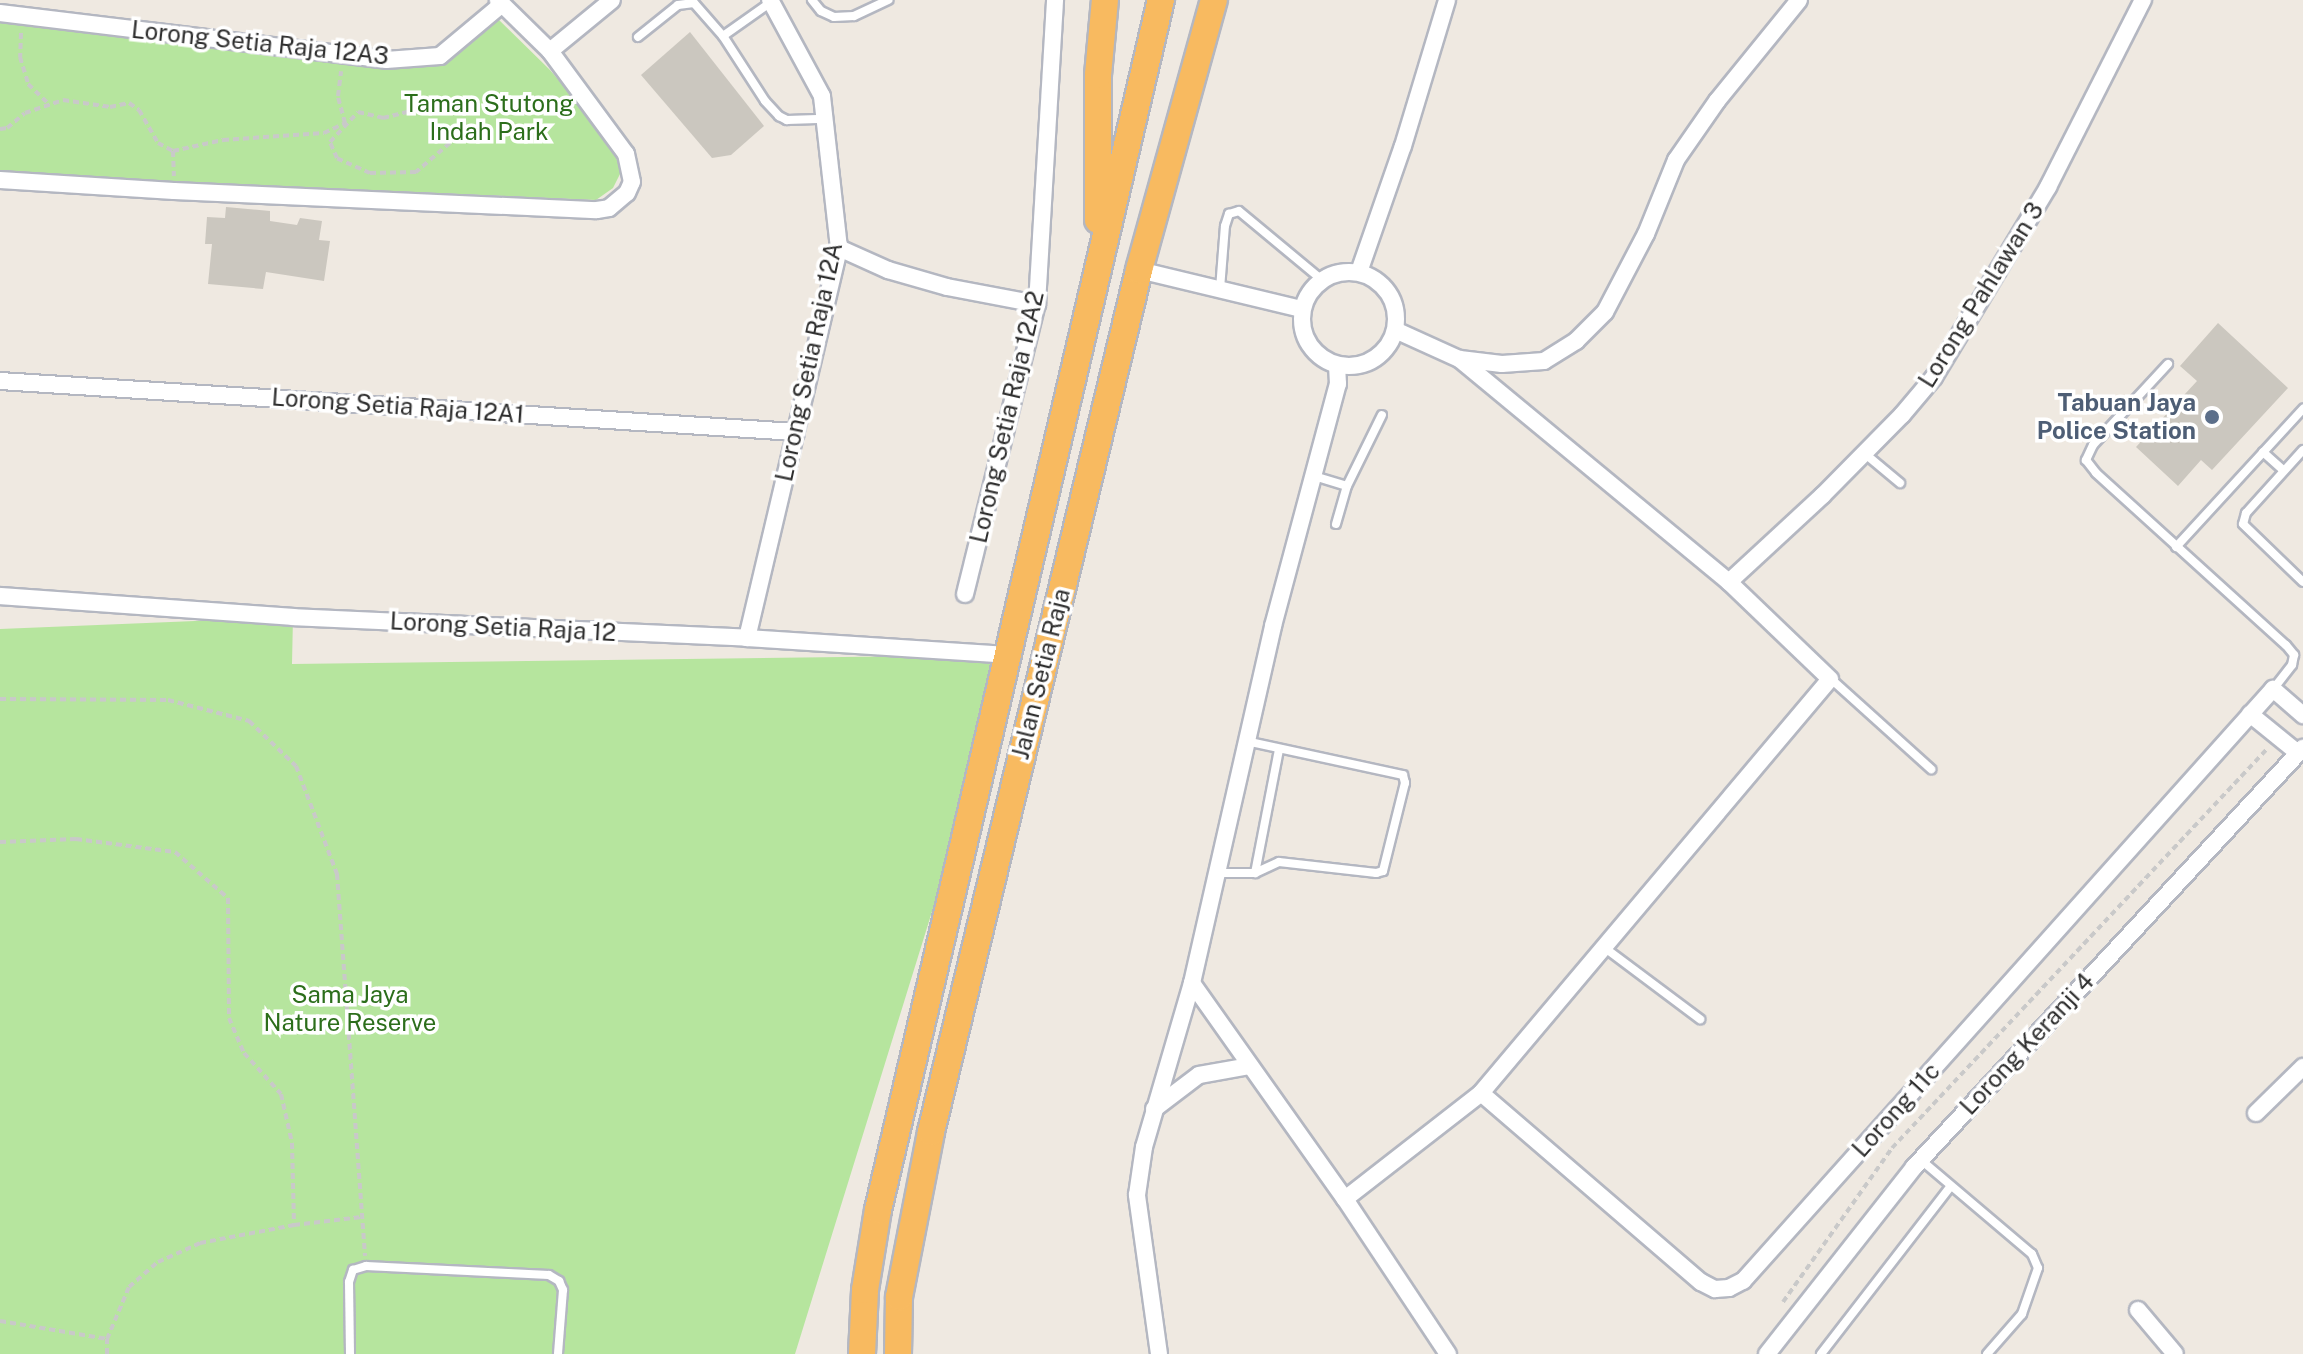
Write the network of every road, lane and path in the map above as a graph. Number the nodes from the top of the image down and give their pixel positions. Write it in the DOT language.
graph roads {
  1 [pos="612,0"];
  2 [pos="812,0"];
  3 [pos="889,0"];
  4 [pos="1055,0"];
  5 [pos="1105,0"];
  6 [pos="1161,0"];
  7 [pos="1214,0"];
  8 [pos="1447,0"];
  9 [pos="1799,0"];
  10 [pos="2143,0"];
  11 [pos="771,1"];
  12 [pos="500,2"];
  13 [pos="0,13"];
  14 [pos="21,16"];
  15 [pos="723,36"];
  16 [pos="638,37"];
  17 [pos="550,51"];
  18 [pos="343,54"];
  19 [pos="49,104"];
  20 [pos="825,119"];
  21 [pos="345,123"];
  22 [pos="0,129"];
  23 [pos="173,151"];
  24 [pos="0,180"];
  25 [pos="174,191"];
  26 [pos="839,248"];
  27 [pos="1098,263"];
  28 [pos="1139,270"];
  29 [pos="1359,272"];
  30 [pos="1322,280"];
  31 [pos="1220,289"];
  32 [pos="1037,304"];
  33 [pos="1302,309"];
  34 [pos="1395,330"];
  35 [pos="1459,359"];
  36 [pos="2168,364"];
  37 [pos="1337,365"];
  38 [pos="0,381"];
  39 [pos="2303,409"];
  40 [pos="1382,415"];
  41 [pos="796,432"];
  42 [pos="2303,450"];
  43 [pos="2263,452"];
  44 [pos="1864,453"];
  45 [pos="2283,470"];
  46 [pos="1313,475"];
  47 [pos="1900,483"];
  48 [pos="1347,486"];
  49 [pos="1336,524"];
  50 [pos="2176,547"];
  51 [pos="1729,582"];
  52 [pos="2303,582"];
  53 [pos="965,594"];
  54 [pos="0,596"];
  55 [pos="747,638"];
  56 [pos="1007,655"];
  57 [pos="1830,679"];
  58 [pos="2273,689"];
  59 [pos="0,699"];
  60 [pos="2250,714"];
  61 [pos="2303,715"];
  62 [pos="2278,737"];
  63 [pos="1246,741"];
  64 [pos="1279,750"];
  65 [pos="2300,751"];
  66 [pos="1931,769"];
  67 [pos="0,842"];
  68 [pos="1216,873"];
  69 [pos="1255,873"];
  70 [pos="1605,948"];
  71 [pos="1192,983"];
  72 [pos="1700,1019"];
  73 [pos="1250,1066"];
  74 [pos="2303,1067"];
  75 [pos="1481,1093"];
  76 [pos="1154,1109"];
  77 [pos="2256,1113"];
  78 [pos="1921,1160"];
  79 [pos="1951,1186"];
  80 [pos="1345,1199"];
  81 [pos="362,1217"];
  82 [pos="294,1225"];
  83 [pos="366,1266"];
  84 [pos="1783,1303"];
  85 [pos="2138,1310"];
  86 [pos="0,1321"];
  87 [pos="107,1339"];
  88 [pos="107,1354"];
  89 [pos="350,1354"];
  90 [pos="558,1354"];
  91 [pos="862,1354"];
  92 [pos="898,1354"];
  93 [pos="1159,1354"];
  94 [pos="1448,1354"];
  95 [pos="1767,1354"];
  96 [pos="1821,1354"];
  97 [pos="1987,1354"];
  98 [pos="2175,1354"];
  1 -- 17 [label="street"];
  2 -- 3 [label="lane"];
  4 -- 32 [label="street, Lorong Setia Raja 12A2"];
  5 -- 27 [label="highway"];
  6 -- 27 [label="highway, Jalan Setia Raja"];
  7 -- 28 [label="highway, Jalan Setia Raja"];
  8 -- 29 [label="street"];
  9 -- 35 [label="street"];
  10 -- 44 [label="street, Lorong Pahlawan 3"];
  11 -- 15 [label="lane"];
  11 -- 20 [label="street, Lorong Setia Raja 12A"];
  12 -- 17 [label="street"];
  12 -- 18 [label="street, Lorong Setia Raja 12A3"];
  13 -- 14 [label="street, Lorong Setia Raja 12A3"];
  14 -- 18 [label="street, Lorong Setia Raja 12A3"];
  14 -- 19 [label="path"];
  15 -- 16 [label="lane"];
  15 -- 20 [label="lane"];
  17 -- 25 [label="street"];
  18 -- 21 [label="path"];
  19 -- 22 [label="path"];
  19 -- 23 [label="path"];
  20 -- 26 [label="street, Lorong Setia Raja 12A"];
  21 -- 21 [label="path"];
  21 -- 23 [label="path"];
  23 -- 25 [label="path"];
  24 -- 25 [label="street"];
  26 -- 32 [label="street"];
  26 -- 41 [label="street, Lorong Setia Raja 12A"];
  27 -- 56 [label="highway, Jalan Setia Raja"];
  28 -- 31 [label="street"];
  28 -- 92 [label="highway, Jalan Setia Raja"];
  29 -- 30 [label="street"];
  29 -- 34 [label="street"];
  30 -- 31 [label="lane"];
  30 -- 33 [label="street"];
  31 -- 33 [label="street"];
  32 -- 53 [label="street, Lorong Setia Raja 12A2"];
  33 -- 37 [label="street"];
  34 -- 35 [label="street"];
  34 -- 37 [label="street"];
  35 -- 51 [label="street"];
  36 -- 50 [label="lane"];
  37 -- 46 [label="street"];
  38 -- 41 [label="street, Lorong Setia Raja 12A1"];
  39 -- 43 [label="lane"];
  40 -- 48 [label="lane"];
  41 -- 55 [label="street, Lorong Setia Raja 12A"];
  42 -- 45 [label="lane"];
  43 -- 45 [label="lane"];
  43 -- 50 [label="lane"];
  44 -- 47 [label="lane"];
  44 -- 51 [label="street, Lorong Pahlawan 3"];
  45 -- 52 [label="lane"];
  46 -- 48 [label="lane"];
  46 -- 63 [label="street"];
  48 -- 49 [label="lane"];
  50 -- 58 [label="lane"];
  51 -- 57 [label="street"];
  54 -- 55 [label="street, Lorong Setia Raja 12"];
  55 -- 56 [label="street, Lorong Setia Raja 12"];
  56 -- 91 [label="highway, Jalan Setia Raja"];
  57 -- 66 [label="lane"];
  57 -- 70 [label="street"];
  58 -- 60 [label="street, Lorong 11c"];
  58 -- 61 [label="street"];
  59 -- 81 [label="path"];
  60 -- 62 [label="street"];
  60 -- 75 [label="street, Lorong 11c"];
  62 -- 65 [label="street"];
  62 -- 84 [label="path"];
  63 -- 64 [label="lane"];
  63 -- 68 [label="street"];
  64 -- 69 [label="lane"];
  64 -- 69 [label="lane"];
  65 -- 78 [label="street, Lorong Keranji 4"];
  67 -- 82 [label="path"];
  68 -- 69 [label="lane"];
  68 -- 71 [label="street"];
  70 -- 72 [label="lane"];
  70 -- 75 [label="street"];
  71 -- 73 [label="street"];
  71 -- 76 [label="street"];
  73 -- 76 [label="street"];
  73 -- 80 [label="street"];
  74 -- 77 [label="street"];
  75 -- 80 [label="street"];
  76 -- 93 [label="street"];
  78 -- 79 [label="lane"];
  78 -- 95 [label="street, Lorong Keranji 4"];
  79 -- 96 [label="lane"];
  79 -- 97 [label="lane"];
  80 -- 94 [label="street"];
  81 -- 82 [label="path"];
  81 -- 83 [label="path"];
  82 -- 87 [label="path"];
  83 -- 89 [label="lane"];
  83 -- 90 [label="lane"];
  85 -- 98 [label="street"];
  86 -- 87 [label="path"];
  87 -- 88 [label="path"];
}
